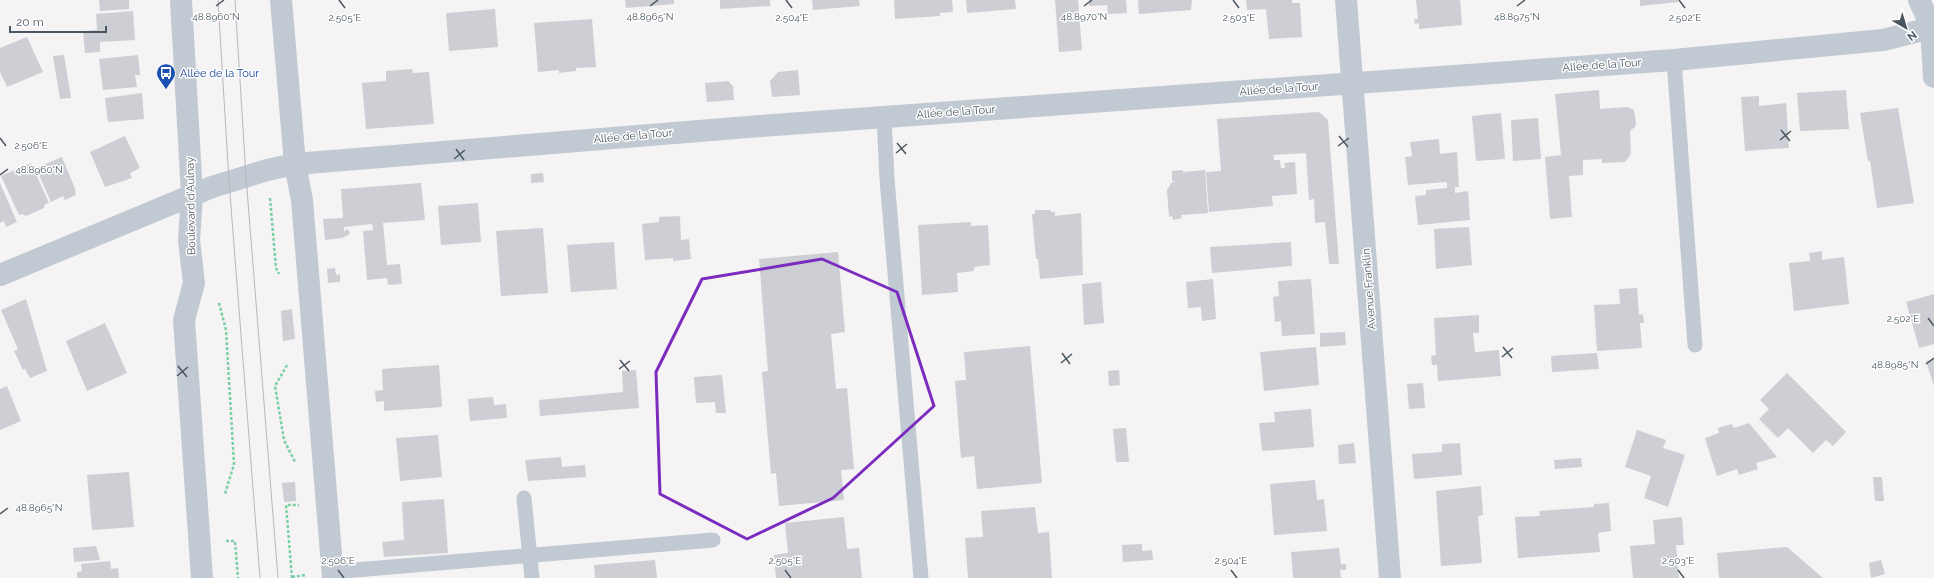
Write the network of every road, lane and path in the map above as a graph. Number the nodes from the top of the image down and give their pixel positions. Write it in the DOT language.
graph roads {
  1 [pos="181,0"];
  2 [pos="281,0"];
  3 [pos="1346,0"];
  4 [pos="1919,0"];
  5 [pos="1933,30"];
  6 [pos="1674,60"];
  7 [pos="1934,77"];
  8 [pos="1354,83"];
  9 [pos="884,117"];
  10 [pos="295,164"];
  11 [pos="192,195"];
  12 [pos="0,275"];
  13 [pos="218,300"];
  14 [pos="1695,345"];
  15 [pos="234,464"];
  16 [pos="524,498"];
  17 [pos="302,504"];
  18 [pos="713,540"];
  19 [pos="529,556"];
  20 [pos="333,575"];
  21 [pos="302,576"];
  22 [pos="202,578"];
  23 [pos="292,578"];
  24 [pos="532,578"];
  25 [pos="921,578"];
  26 [pos="1390,578"];
  1 -- 11 [label="street, Boulevard d'Aulnay"];
  2 -- 10 [label="street"];
  3 -- 8 [label="street, Avenue Franklin"];
  4 -- 5 [label="street"];
  5 -- 6 [label="street, Allée de la Tour"];
  5 -- 7 [label="street"];
  6 -- 8 [label="street, Allée de la Tour"];
  6 -- 14 [label="lane"];
  8 -- 9 [label="street, Allée de la Tour"];
  8 -- 26 [label="street, Avenue Franklin"];
  9 -- 10 [label="street, Allée de la Tour"];
  9 -- 25 [label="lane"];
  10 -- 11 [label="street, Allée de la Tour"];
  10 -- 20 [label="street"];
  11 -- 12 [label="street, Allée de la Tour"];
  11 -- 22 [label="street, Boulevard d'Aulnay"];
  13 -- 15 [label="path"];
  16 -- 19 [label="lane"];
  17 -- 23 [label="path"];
  18 -- 19 [label="lane"];
  19 -- 20 [label="lane"];
  19 -- 24 [label="lane"];
  21 -- 23 [label="path"];
}
